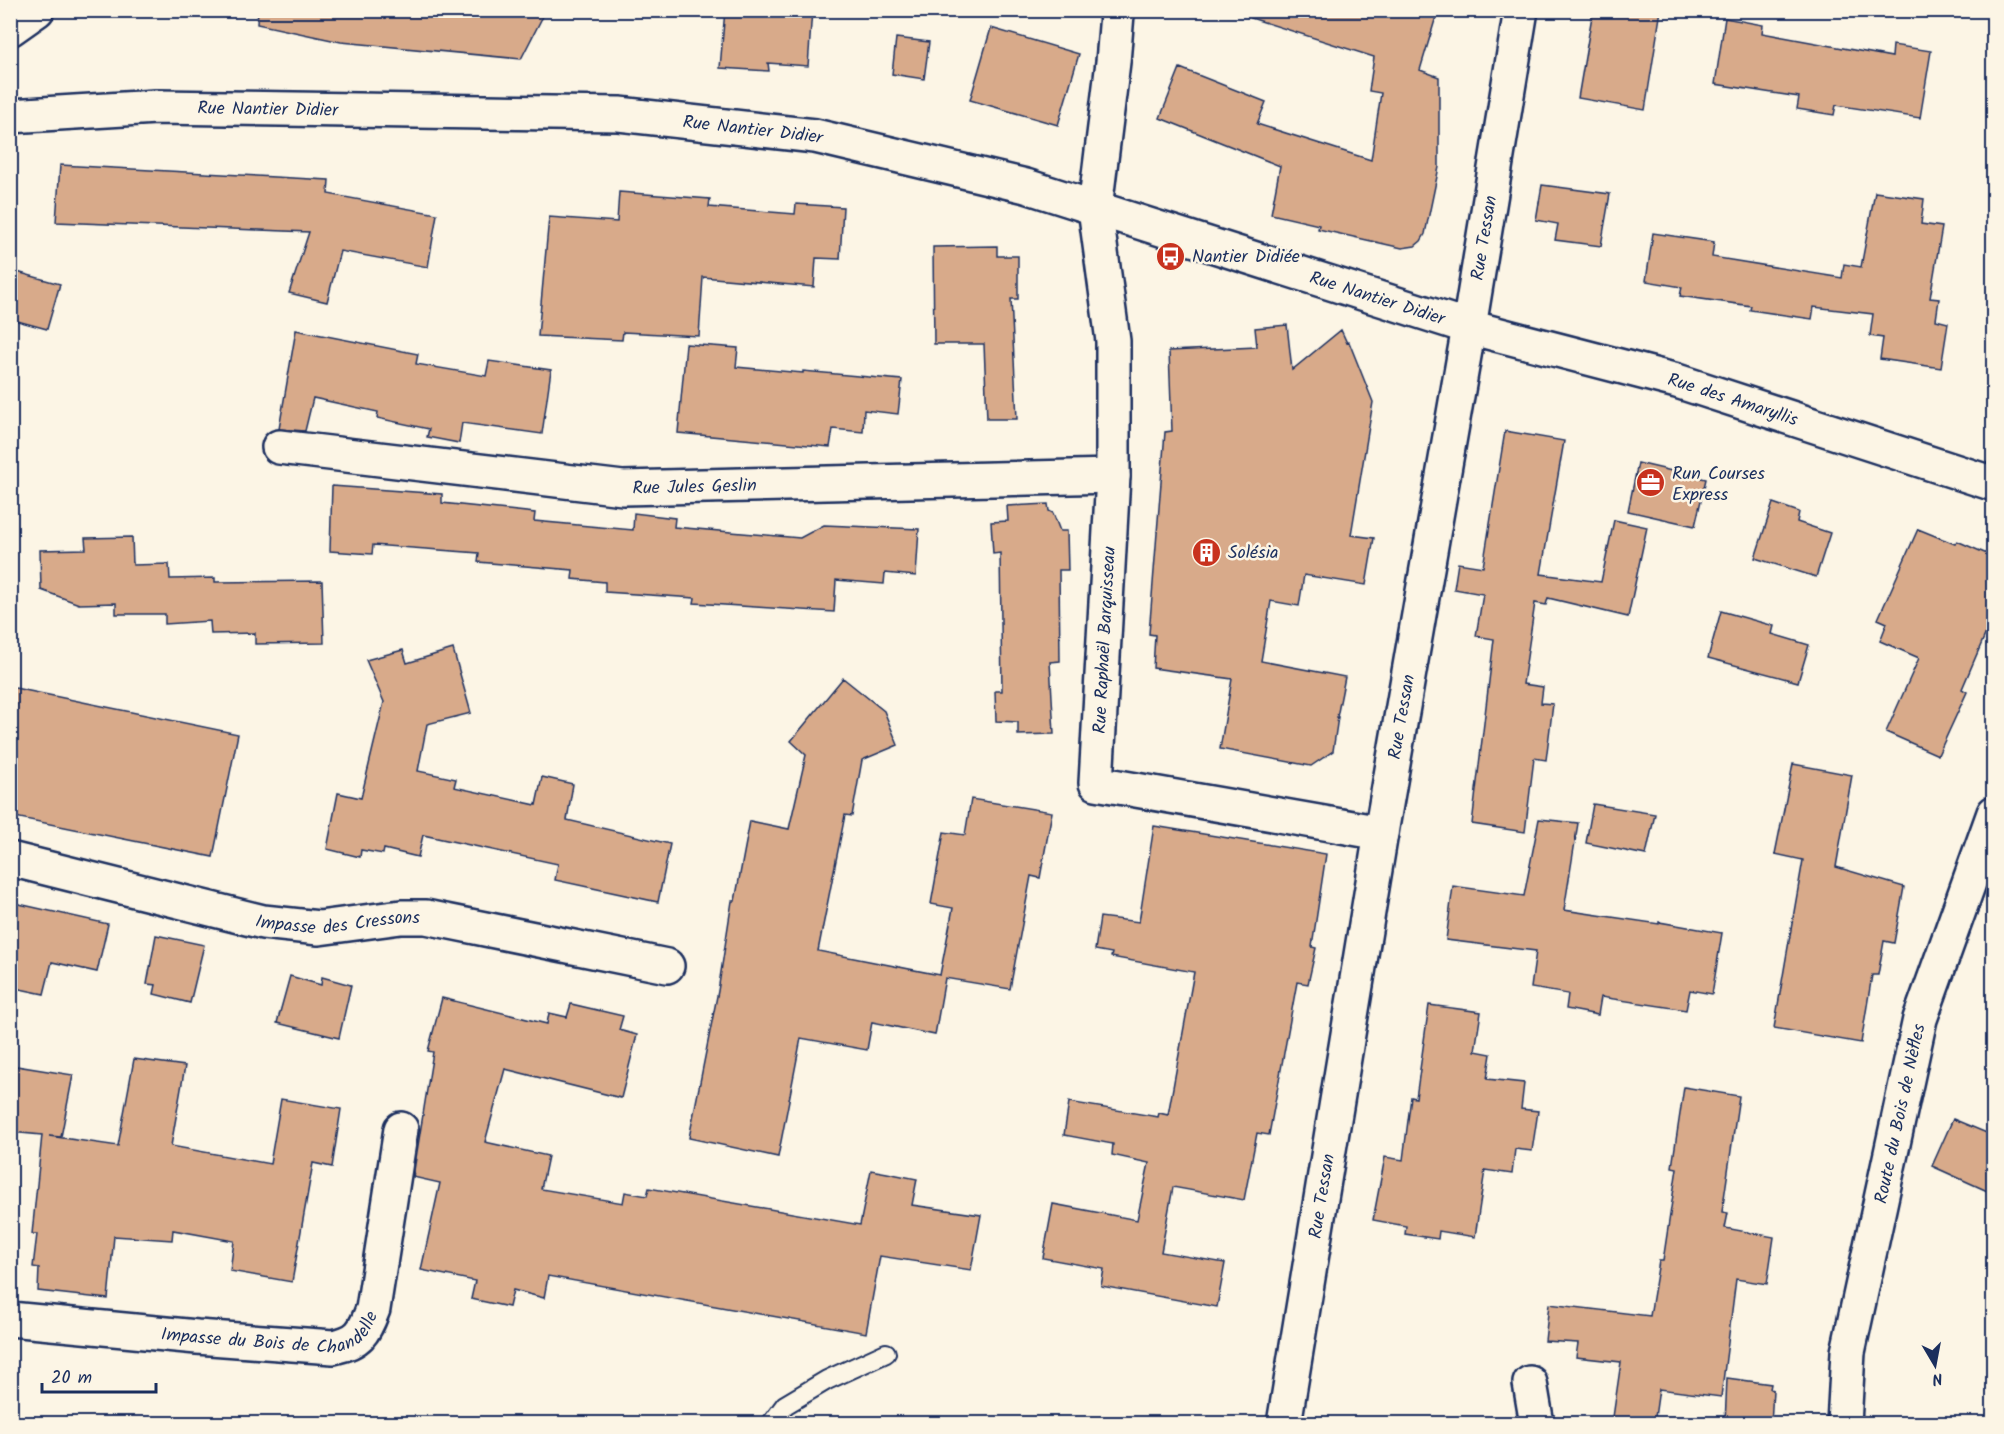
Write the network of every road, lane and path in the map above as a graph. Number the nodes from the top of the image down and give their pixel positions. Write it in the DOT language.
graph roads {
  1 [pos="37,10"];
  2 [pos="1114,10"];
  3 [pos="1521,10"];
  4 [pos="10,29"];
  5 [pos="10,116"];
  6 [pos="1095,208"];
  7 [pos="1469,327"];
  8 [pos="279,447"];
  9 [pos="1113,476"];
  10 [pos="1994,483"];
  11 [pos="1994,813"];
  12 [pos="1381,833"];
  13 [pos="10,859"];
  14 [pos="667,966"];
  15 [pos="401,1129"];
  16 [pos="10,1319"];
  17 [pos="886,1353"];
  18 [pos="1530,1383"];
  19 [pos="771,1424"];
  20 [pos="1284,1424"];
  21 [pos="1537,1424"];
  22 [pos="1844,1424"];
  1 -- 4 [label="street"];
  2 -- 6 [label="street, Rue Raphaël Barquisseau"];
  3 -- 7 [label="street, Rue Tessan"];
  5 -- 6 [label="street, Rue Nantier Didier"];
  6 -- 7 [label="street, Rue Nantier Didier"];
  6 -- 9 [label="street, Rue Raphaël Barquisseau"];
  7 -- 10 [label="street, Rue des Amaryllis"];
  7 -- 12 [label="street, Rue Tessan"];
  8 -- 9 [label="street, Rue Jules Geslin"];
  9 -- 12 [label="street, Rue Raphaël Barquisseau"];
  11 -- 22 [label="street, Route du Bois de Nèfles"];
  12 -- 20 [label="street, Rue Tessan"];
  13 -- 14 [label="street, Impasse des Cressons"];
  15 -- 16 [label="street, Impasse du Bois de Chandelle"];
  17 -- 19 [label="lane"];
  18 -- 21 [label="street"];
}
